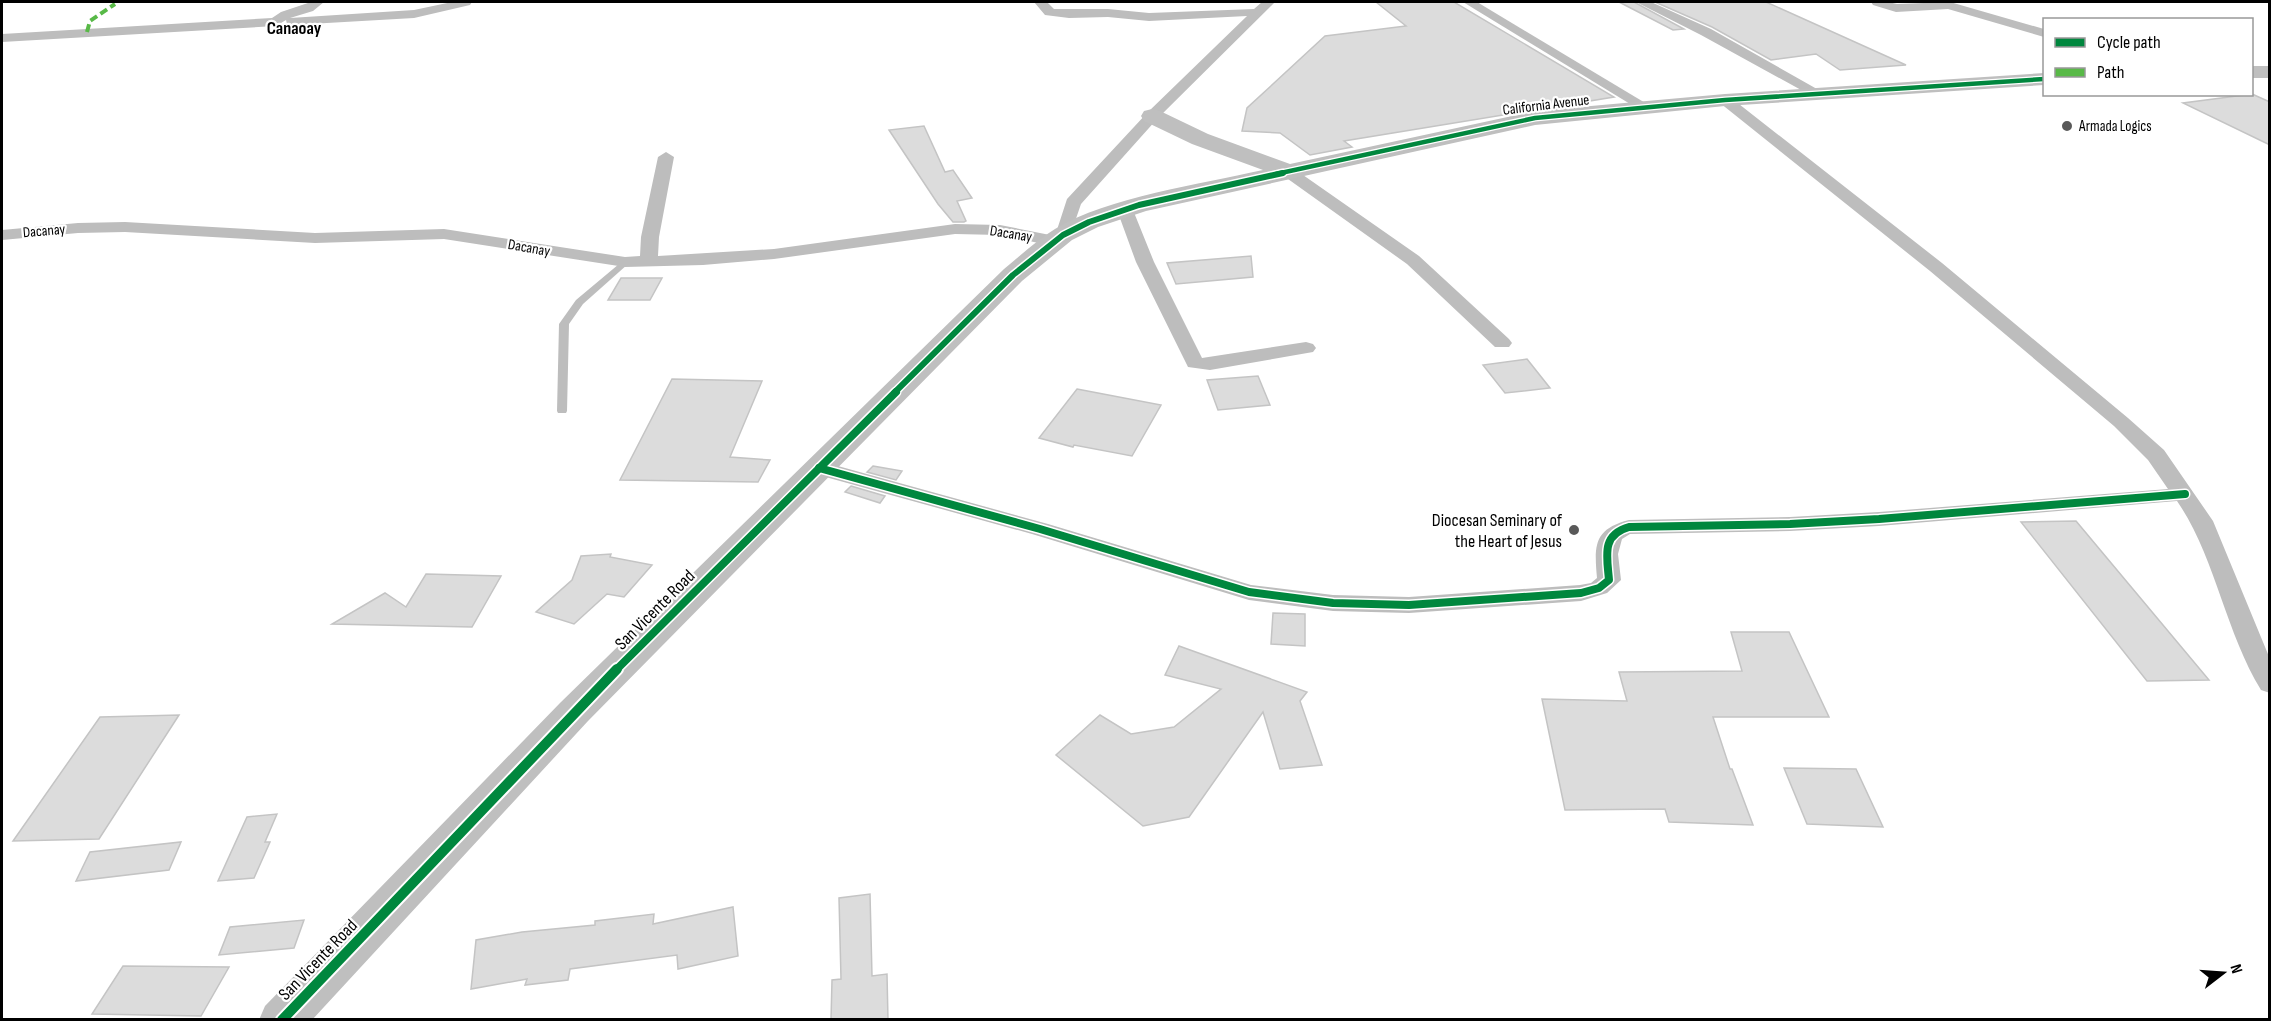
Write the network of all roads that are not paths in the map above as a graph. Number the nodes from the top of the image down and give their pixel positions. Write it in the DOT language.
graph roads {
  1 [pos="318,2"];
  2 [pos="466,2"];
  3 [pos="1040,2"];
  4 [pos="1099,2"];
  5 [pos="1269,2"];
  6 [pos="1469,2"];
  7 [pos="1642,2"];
  8 [pos="1877,2"];
  9 [pos="1108,13"];
  10 [pos="1257,13"];
  11 [pos="276,22"];
  12 [pos="2043,33"];
  13 [pos="2,38"];
  14 [pos="2253,72"];
  15 [pos="2270,72"];
  16 [pos="2043,79"];
  17 [pos="1817,93"];
  18 [pos="1725,100"];
  19 [pos="1645,107"];
  20 [pos="1152,116"];
  21 [pos="666,157"];
  22 [pos="1287,171"];
  23 [pos="1125,210"];
  24 [pos="2,235"];
  25 [pos="1058,238"];
  26 [pos="625,262"];
  27 [pos="649,262"];
  28 [pos="1502,343"];
  29 [pos="1306,348"];
  30 [pos="562,411"];
  31 [pos="819,468"];
  32 [pos="2185,494"];
  33 [pos="2270,684"];
  34 [pos="282,1020"];
  1 -- 11 [label="street"];
  2 -- 11 [label="street"];
  3 -- 9 [label="street"];
  4 -- 9 [label="street"];
  5 -- 10 [label="street"];
  6 -- 19 [label="street"];
  7 -- 17 [label="street"];
  8 -- 12 [label="street"];
  9 -- 10 [label="street"];
  10 -- 20 [label="street"];
  11 -- 13 [label="street"];
  14 -- 15 [label="street"];
  16 -- 17 [label="street, California Avenue"];
  17 -- 18 [label="street, California Avenue"];
  18 -- 19 [label="street, California Avenue"];
  18 -- 32 [label="street"];
  19 -- 22 [label="street, California Avenue"];
  20 -- 22 [label="street"];
  20 -- 25 [label="street"];
  21 -- 27 [label="street"];
  22 -- 23 [label="street, California Avenue"];
  22 -- 28 [label="street"];
  23 -- 25 [label="street, California Avenue"];
  23 -- 29 [label="street"];
  24 -- 26 [label="street, Dacanay"];
  25 -- 27 [label="street, Dacanay"];
  25 -- 31 [label="street, San Vicente Road"];
  26 -- 27 [label="street, Dacanay"];
  26 -- 30 [label="lane"];
  31 -- 32 [label="street"];
  31 -- 34 [label="street, San Vicente Road"];
  32 -- 33 [label="street"];
}
